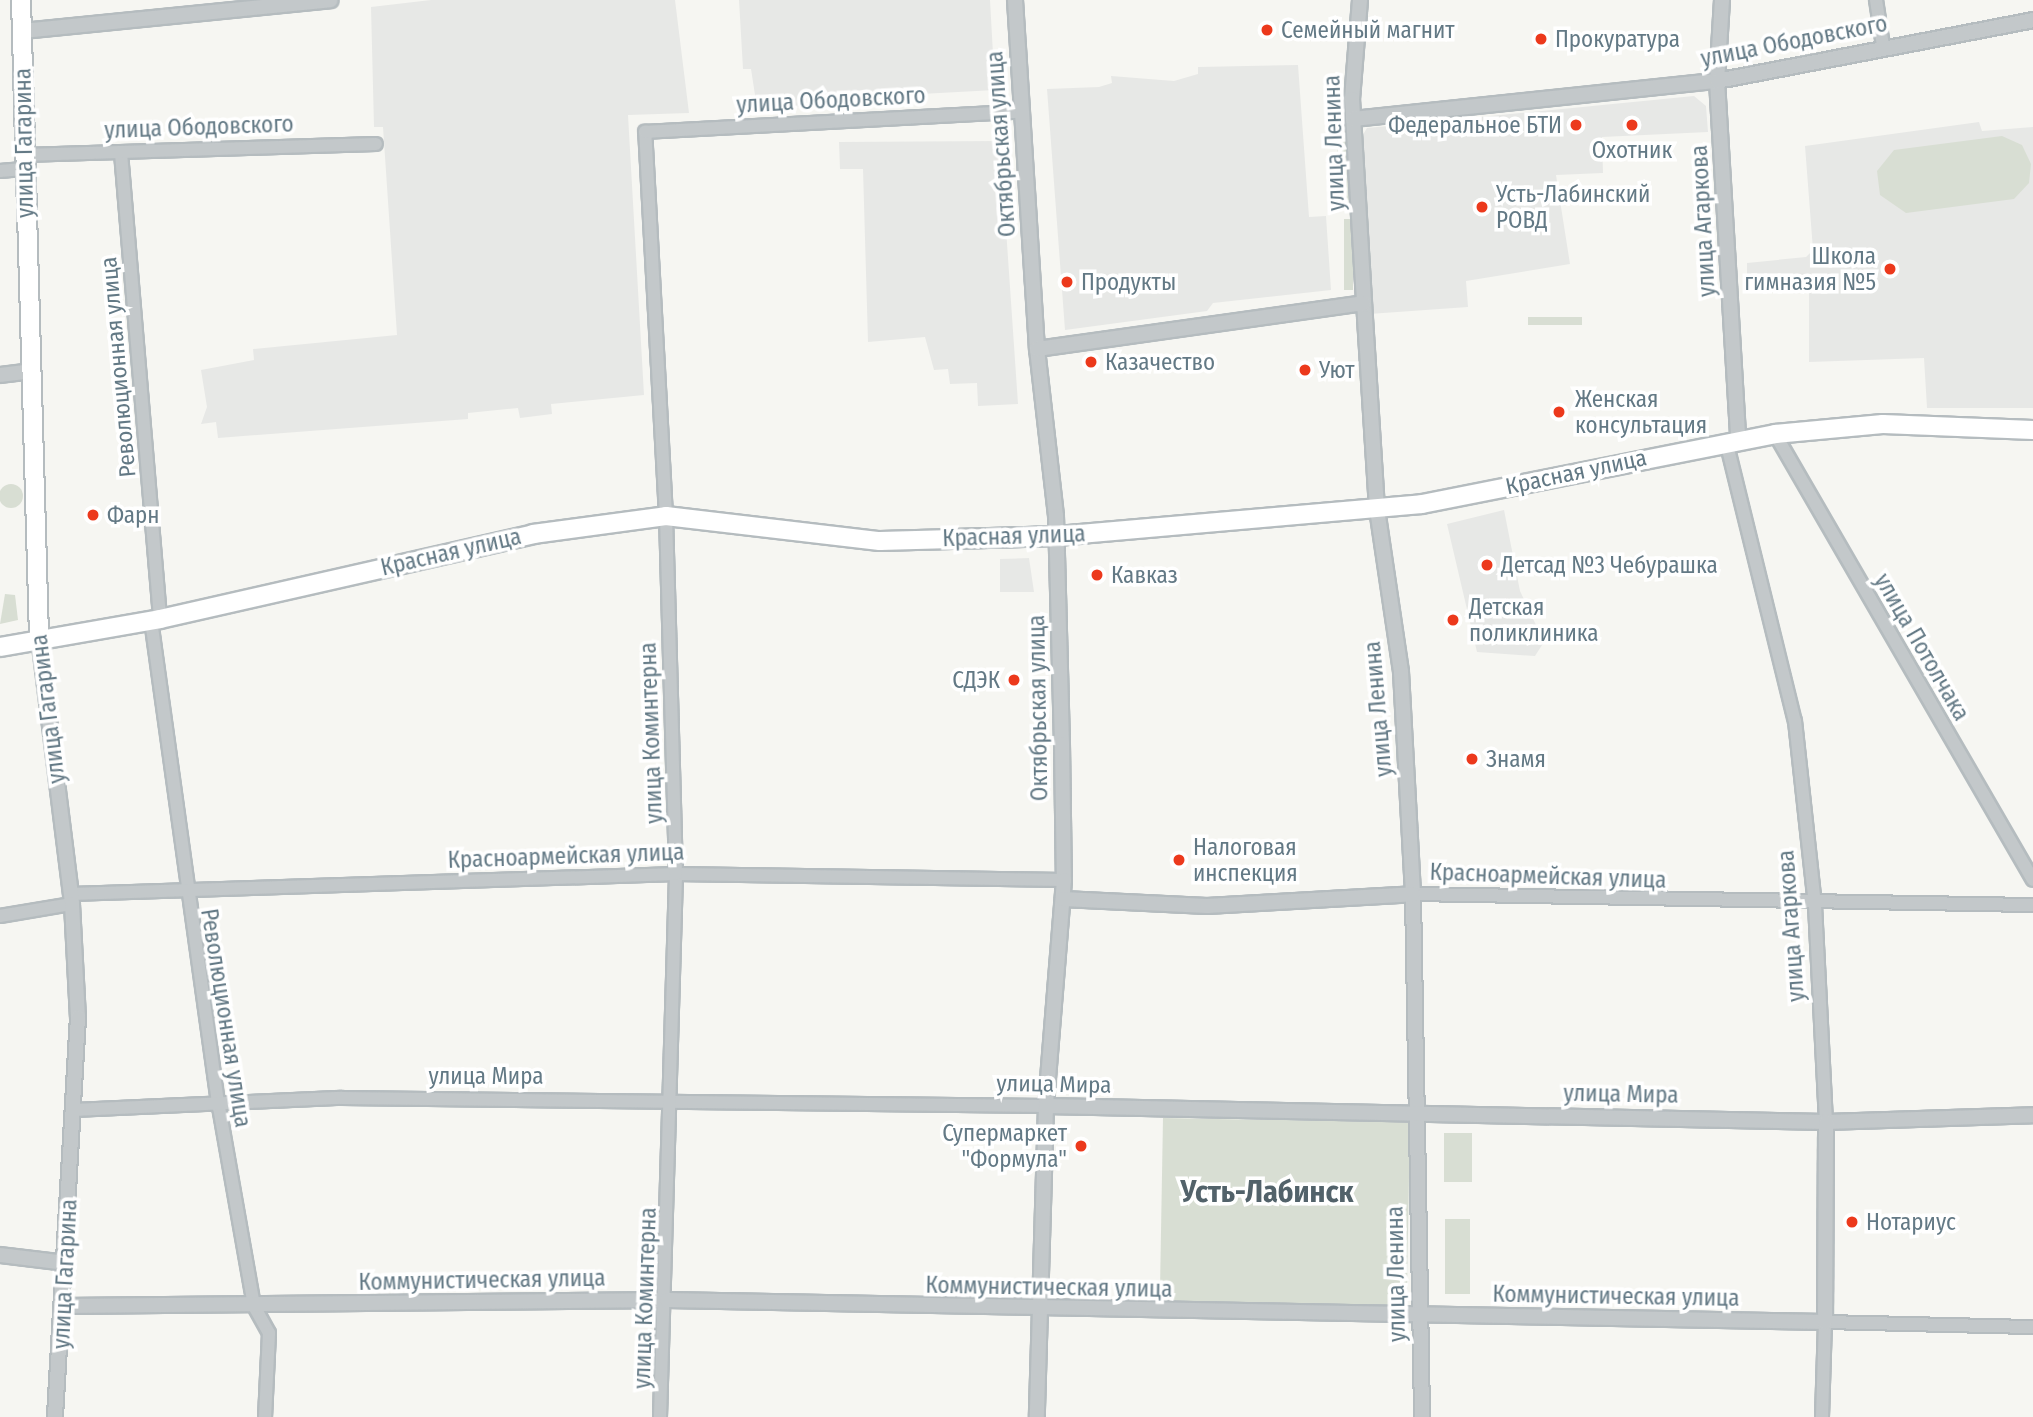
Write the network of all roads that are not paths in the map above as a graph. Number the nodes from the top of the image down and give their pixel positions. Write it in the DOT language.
graph roads {
  1 [pos="21,0"];
  2 [pos="330,0"];
  3 [pos="1015,0"];
  4 [pos="1360,0"];
  5 [pos="1722,0"];
  6 [pos="1876,0"];
  7 [pos="2033,20"];
  8 [pos="22,31"];
  9 [pos="1884,46"];
  10 [pos="1717,81"];
  11 [pos="1020,112"];
  12 [pos="1353,119"];
  13 [pos="645,132"];
  14 [pos="376,144"];
  15 [pos="121,153"];
  16 [pos="23,162"];
  17 [pos="0,171"];
  18 [pos="1364,303"];
  19 [pos="1037,349"];
  20 [pos="32,371"];
  21 [pos="0,375"];
  22 [pos="2033,430"];
  23 [pos="1774,434"];
  24 [pos="1732,440"];
  25 [pos="1377,509"];
  26 [pos="666,516"];
  27 [pos="1057,536"];
  28 [pos="156,620"];
  29 [pos="39,638"];
  30 [pos="0,647"];
  31 [pos="676,874"];
  32 [pos="1064,880"];
  33 [pos="2033,880"];
  34 [pos="185,892"];
  35 [pos="1413,894"];
  36 [pos="71,899"];
  37 [pos="1063,899"];
  38 [pos="1815,905"];
  39 [pos="2033,905"];
  40 [pos="0,916"];
  41 [pos="672,1100"];
  42 [pos="219,1107"];
  43 [pos="1046,1107"];
  44 [pos="74,1110"];
  45 [pos="1418,1113"];
  46 [pos="2033,1115"];
  47 [pos="1826,1122"];
  48 [pos="0,1255"];
  49 [pos="66,1263"];
  50 [pos="667,1300"];
  51 [pos="64,1306"];
  52 [pos="254,1306"];
  53 [pos="1038,1312"];
  54 [pos="1419,1316"];
  55 [pos="1825,1322"];
  56 [pos="2033,1326"];
  57 [pos="55,1417"];
  58 [pos="265,1417"];
  59 [pos="660,1417"];
  60 [pos="1037,1417"];
  61 [pos="1422,1417"];
  62 [pos="1822,1417"];
  1 -- 8 [label="main road, улица Гагарина"];
  2 -- 8 [label="street"];
  3 -- 11 [label="street, Октябрьская улица"];
  4 -- 12 [label="street, улица Ленина"];
  5 -- 10 [label="street, улица Агаркова"];
  6 -- 9 [label="street"];
  7 -- 9 [label="street, улица Ободовского"];
  8 -- 16 [label="main road, улица Гагарина"];
  9 -- 10 [label="street, улица Ободовского"];
  10 -- 12 [label="street, улица Ободовского"];
  10 -- 24 [label="street, улица Агаркова"];
  11 -- 13 [label="street, улица Ободовского"];
  11 -- 19 [label="street, Октябрьская улица"];
  12 -- 18 [label="street, улица Ленина"];
  13 -- 26 [label="street, улица Коминтерна"];
  14 -- 15 [label="street, улица Ободовского"];
  15 -- 16 [label="street, улица Ободовского"];
  15 -- 28 [label="street, Революционная улица"];
  16 -- 17 [label="street, улица Ободовского"];
  16 -- 20 [label="main road, улица Гагарина"];
  18 -- 19 [label="street"];
  18 -- 25 [label="street, улица Ленина"];
  19 -- 27 [label="street, Октябрьская улица"];
  20 -- 21 [label="street"];
  20 -- 29 [label="main road, улица Гагарина"];
  22 -- 23 [label="main road, Красная улица"];
  23 -- 24 [label="main road, Красная улица"];
  23 -- 33 [label="street, улица Потолчака"];
  24 -- 25 [label="main road, Красная улица"];
  24 -- 38 [label="street, улица Агаркова"];
  25 -- 27 [label="main road, Красная улица"];
  25 -- 35 [label="street, улица Ленина"];
  26 -- 27 [label="main road, Красная улица"];
  26 -- 28 [label="main road, Красная улица"];
  26 -- 31 [label="street, улица Коминтерна"];
  27 -- 32 [label="street, Октябрьская улица"];
  28 -- 29 [label="main road, Красная улица"];
  28 -- 34 [label="street, Революционная улица"];
  29 -- 30 [label="main road, Красная улица"];
  29 -- 36 [label="street, улица Гагарина"];
  31 -- 32 [label="street, Красноармейская улица"];
  31 -- 34 [label="street, Красноармейская улица"];
  31 -- 41 [label="street, улица Коминтерна"];
  32 -- 37 [label="street, Октябрьская улица"];
  34 -- 36 [label="street, Красноармейская улица"];
  34 -- 42 [label="street, Революционная улица"];
  35 -- 37 [label="street, Красноармейская улица"];
  35 -- 38 [label="street, Красноармейская улица"];
  35 -- 45 [label="street, улица Ленина"];
  36 -- 40 [label="street, Красноармейская улица"];
  36 -- 44 [label="street, улица Гагарина"];
  37 -- 43 [label="street, Октябрьская улица"];
  38 -- 39 [label="street, Красноармейская улица"];
  38 -- 47 [label="street, улица Агаркова"];
  41 -- 42 [label="street, улица Мира"];
  41 -- 43 [label="street, улица Мира"];
  41 -- 50 [label="street, улица Коминтерна"];
  42 -- 44 [label="street, улица Мира"];
  42 -- 52 [label="street, Революционная улица"];
  43 -- 45 [label="street, улица Мира"];
  43 -- 53 [label="street, Октябрьская улица"];
  44 -- 49 [label="street, улица Гагарина"];
  45 -- 47 [label="street, улица Мира"];
  45 -- 54 [label="street, улица Ленина"];
  46 -- 47 [label="street, улица Мира"];
  47 -- 55 [label="street, улица Агаркова"];
  48 -- 49 [label="street"];
  49 -- 51 [label="street, улица Гагарина"];
  50 -- 52 [label="street, Коммунистическая улица"];
  50 -- 53 [label="street, Коммунистическая улица"];
  50 -- 59 [label="street, улица Коминтерна"];
  51 -- 52 [label="street, Коммунистическая улица"];
  51 -- 57 [label="street, улица Гагарина"];
  52 -- 58 [label="street, Революционная улица"];
  53 -- 54 [label="street, Коммунистическая улица"];
  53 -- 60 [label="street, Октябрьская улица"];
  54 -- 55 [label="street, Коммунистическая улица"];
  54 -- 61 [label="street, улица Ленина"];
  55 -- 56 [label="street, Коммунистическая улица"];
  55 -- 62 [label="street, улица Агаркова"];
}
